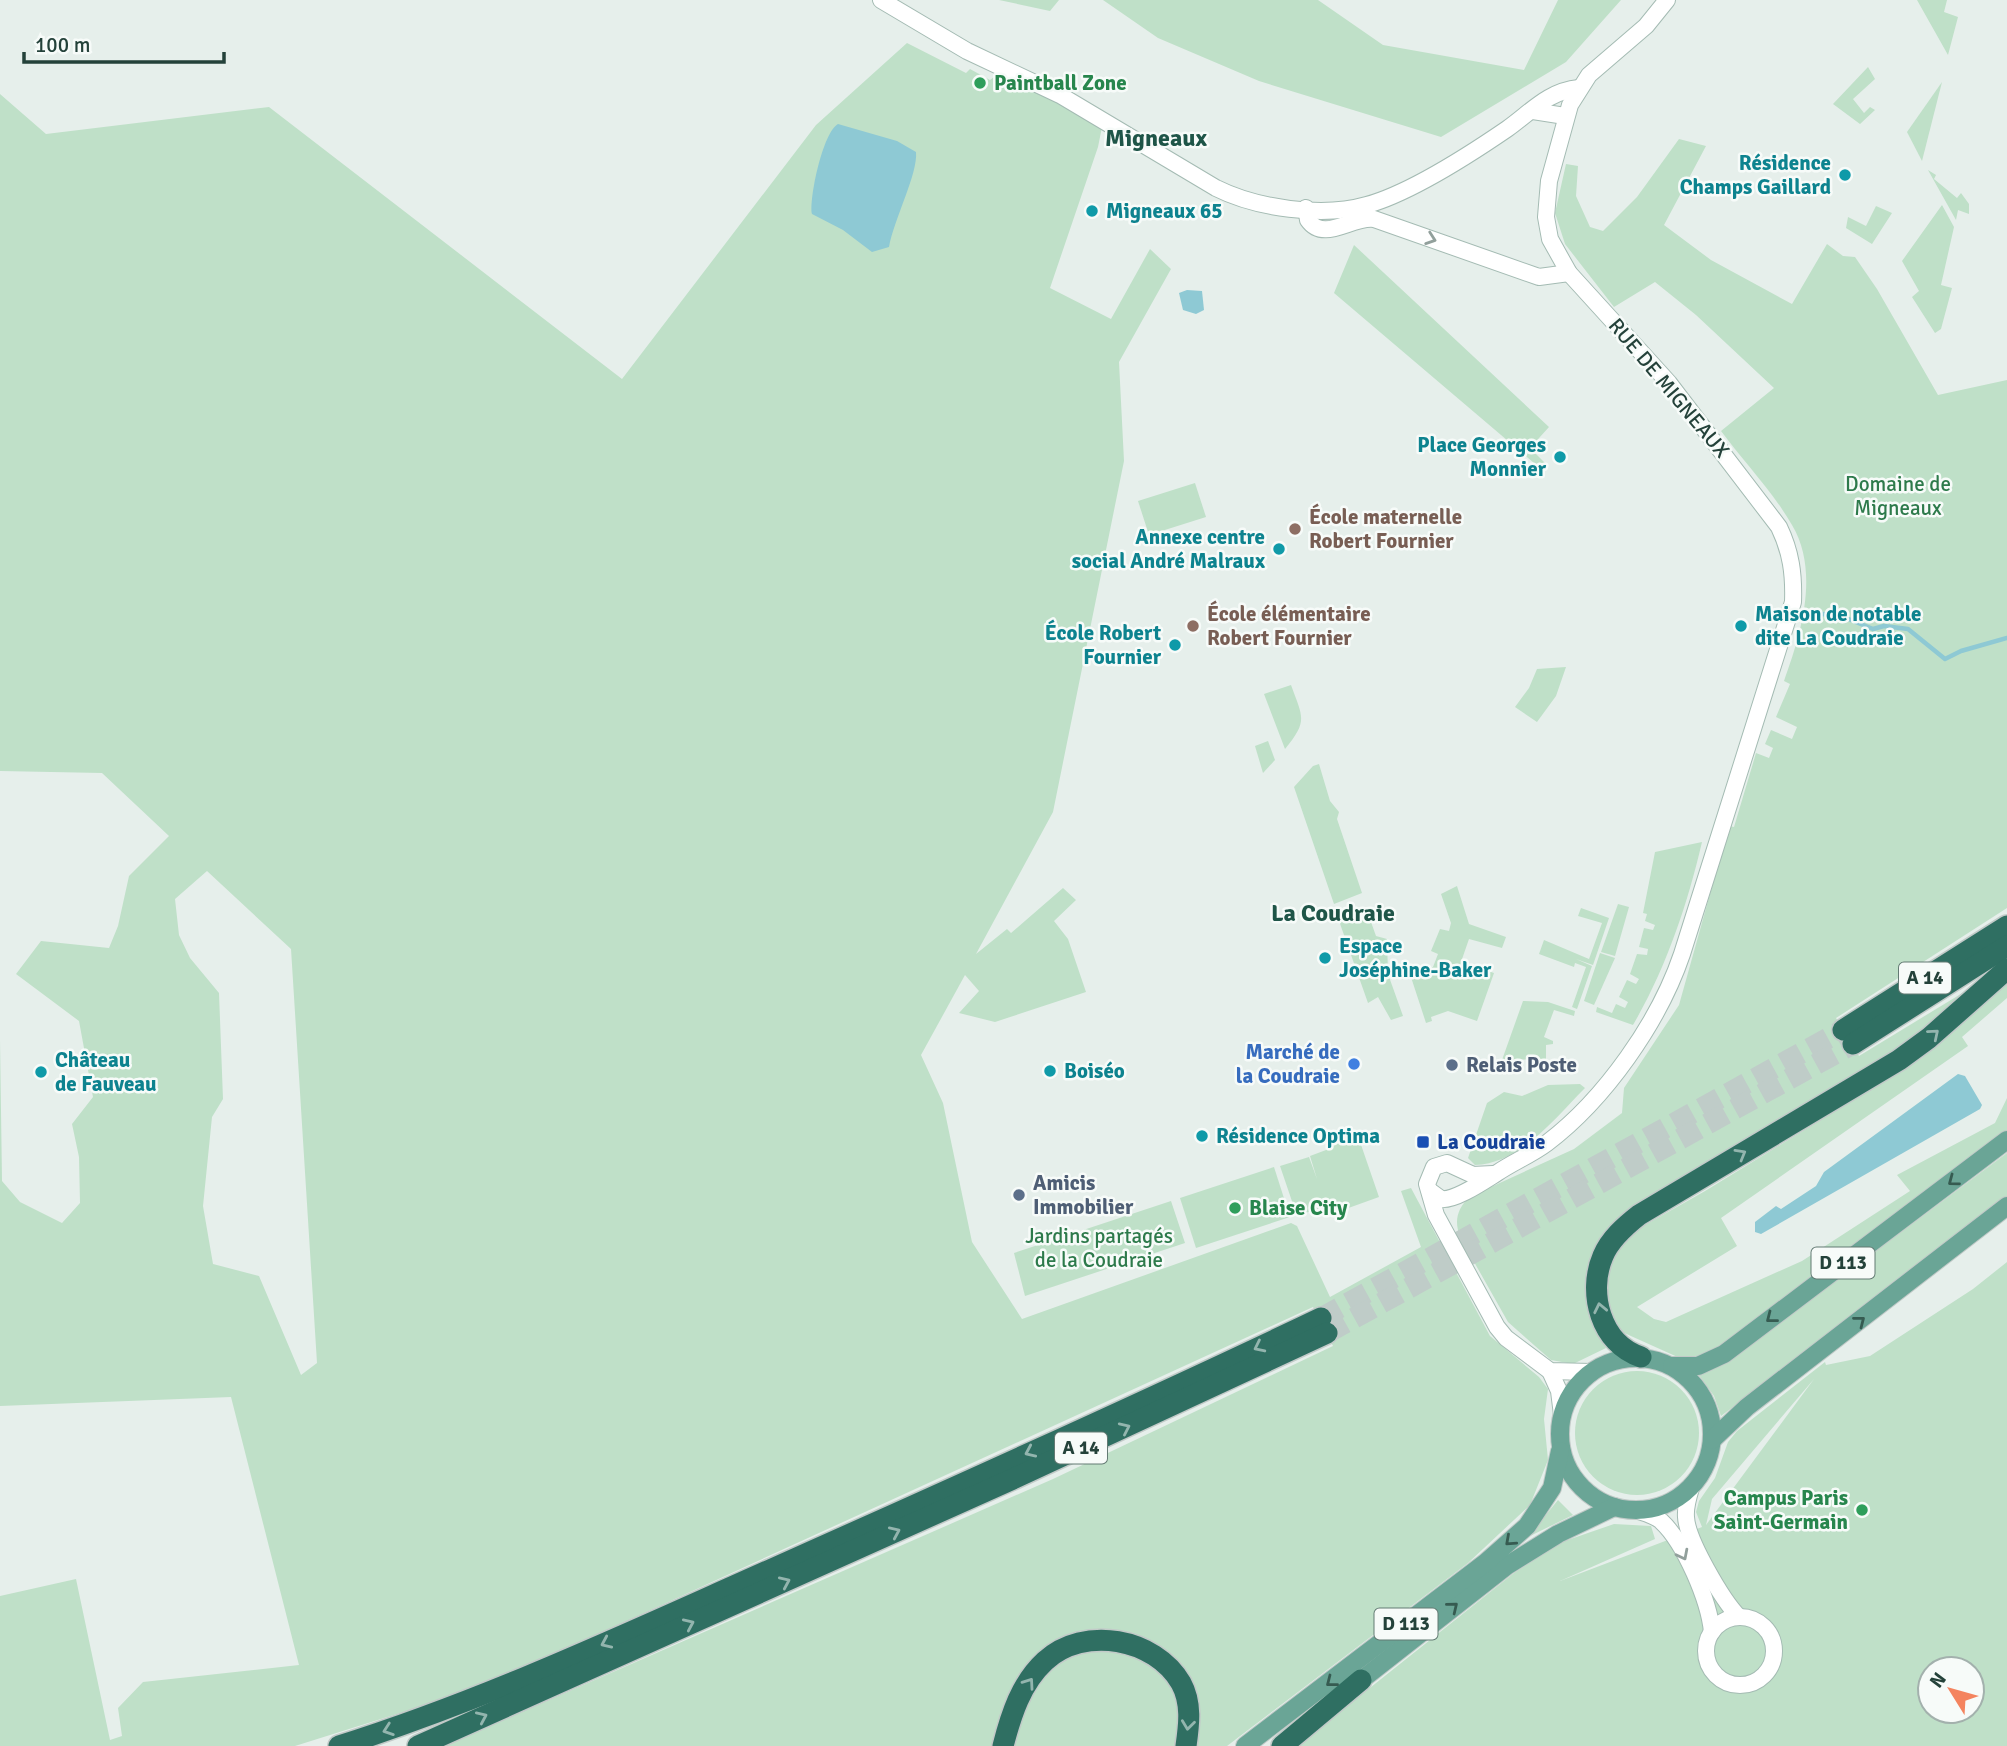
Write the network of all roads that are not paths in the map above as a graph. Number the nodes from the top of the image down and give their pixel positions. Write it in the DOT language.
graph roads {
  1 [pos="881,0"];
  2 [pos="1667,0"];
  3 [pos="1578,88"];
  4 [pos="1533,111"];
  5 [pos="1567,111"];
  6 [pos="1306,208"];
  7 [pos="1569,273"];
  8 [pos="2007,926"];
  9 [pos="2007,946"];
  10 [pos="2007,969"];
  11 [pos="2007,1140"];
  12 [pos="1461,1170"];
  13 [pos="1495,1174"];
  14 [pos="1430,1191"];
  15 [pos="1457,1195"];
  16 [pos="2007,1206"];
  17 [pos="1448,1235"];
  18 [pos="1324,1325"];
  19 [pos="1641,1357"];
  20 [pos="1672,1366"];
  21 [pos="1550,1371"];
  22 [pos="1591,1372"];
  23 [pos="1562,1415"];
  24 [pos="1712,1440"];
  25 [pos="1560,1446"];
  26 [pos="1692,1485"];
  27 [pos="1614,1507"];
  28 [pos="1636,1510"];
  29 [pos="736,1594"];
  30 [pos="1739,1617"];
  31 [pos="1712,1632"];
  32 [pos="1361,1680"];
  33 [pos="339,1746"];
  34 [pos="418,1746"];
  35 [pos="1003,1746"];
  36 [pos="1186,1746"];
  37 [pos="1245,1746"];
  38 [pos="1272,1746"];
  39 [pos="1282,1746"];
  1 -- 6 [label="street"];
  2 -- 3 [label="street"];
  3 -- 4 [label="street"];
  3 -- 5 [label="street, RUE DE MIGNEAUX"];
  4 -- 5 [label="street"];
  4 -- 6 [label="street"];
  5 -- 7 [label="street, RUE DE MIGNEAUX"];
  6 -- 7 [label="street, one-way"];
  7 -- 13 [label="street, RUE DE MIGNEAUX"];
  8 -- 9 [label="highway, A 14"];
  19 -- 10 [label="highway, one-way"];
  11 -- 20 [label="main road, D 113, one-way"];
  12 -- 13 [label="street"];
  12 -- 14 [label="street"];
  12 -- 15 [label="street"];
  13 -- 15 [label="street, RUE DE MIGNEAUX"];
  14 -- 15 [label="street"];
  14 -- 17 [label="street"];
  15 -- 17 [label="street"];
  24 -- 16 [label="main road, D 113, one-way"];
  17 -- 21 [label="street"];
  18 -- 29 [label="highway, A 14"];
  19 -- 20 [label="main road"];
  19 -- 22 [label="main road"];
  20 -- 24 [label="main road"];
  21 -- 22 [label="street"];
  21 -- 23 [label="street"];
  22 -- 23 [label="main road"];
  23 -- 25 [label="main road"];
  24 -- 26 [label="main road"];
  25 -- 27 [label="main road"];
  25 -- 37 [label="main road, D 113, one-way"];
  26 -- 28 [label="main road"];
  26 -- 30 [label="street"];
  27 -- 28 [label="main road"];
  32 -- 27 [label="main road, D 113, one-way"];
  28 -- 31 [label="street, one-way"];
  29 -- 33 [label="highway, A 14, one-way"];
  34 -- 29 [label="highway, A 14, one-way"];
  30 -- 31 [label="street"];
  30 -- 31 [label="street"];
  32 -- 38 [label="main road, D 113"];
  32 -- 39 [label="highway"];
  35 -- 36 [label="highway, one-way"];
}
